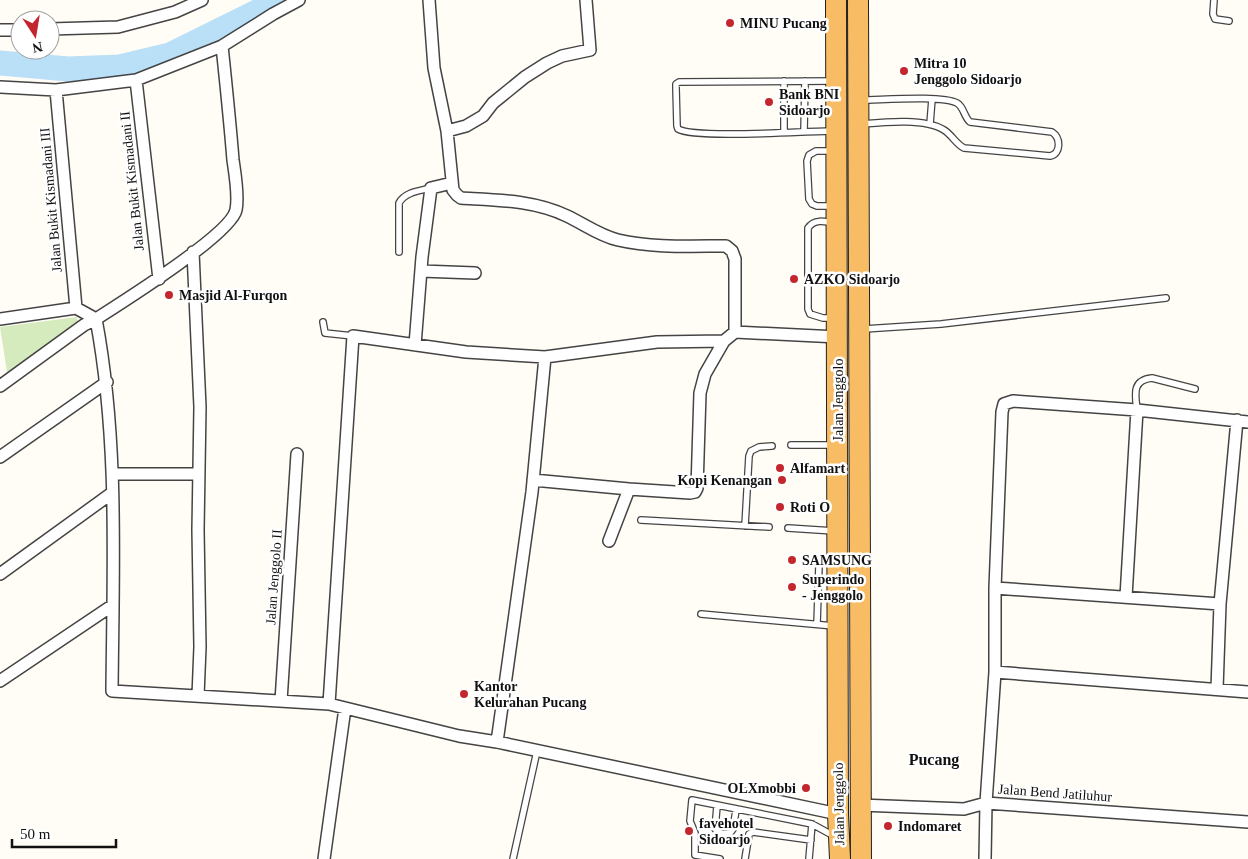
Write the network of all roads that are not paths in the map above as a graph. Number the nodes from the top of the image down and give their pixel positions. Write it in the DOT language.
graph roads {
  1 [pos="202,0"];
  2 [pos="299,0"];
  3 [pos="429,0"];
  4 [pos="586,0"];
  5 [pos="836,0"];
  6 [pos="858,0"];
  7 [pos="1214,0"];
  8 [pos="1229,21"];
  9 [pos="60,29"];
  10 [pos="222,46"];
  11 [pos="136,80"];
  12 [pos="784,81"];
  13 [pos="805,81"];
  14 [pos="836,81"];
  15 [pos="0,87"];
  16 [pos="56,90"];
  17 [pos="932,99"];
  18 [pos="859,100"];
  19 [pos="860,124"];
  20 [pos="930,124"];
  21 [pos="447,131"];
  22 [pos="837,131"];
  23 [pos="784,132"];
  24 [pos="804,132"];
  25 [pos="838,151"];
  26 [pos="452,182"];
  27 [pos="431,188"];
  28 [pos="837,215"];
  29 [pos="192,252"];
  30 [pos="399,252"];
  31 [pos="421,271"];
  32 [pos="475,274"];
  33 [pos="158,279"];
  34 [pos="1166,298"];
  35 [pos="76,308"];
  36 [pos="0,318"];
  37 [pos="96,319"];
  38 [pos="323,322"];
  39 [pos="838,328"];
  40 [pos="859,330"];
  41 [pos="734,332"];
  42 [pos="353,336"];
  43 [pos="724,341"];
  44 [pos="415,345"];
  45 [pos="545,358"];
  46 [pos="107,382"];
  47 [pos="0,386"];
  48 [pos="1195,389"];
  49 [pos="1137,410"];
  50 [pos="1242,421"];
  51 [pos="791,445"];
  52 [pos="838,445"];
  53 [pos="772,446"];
  54 [pos="297,454"];
  55 [pos="0,457"];
  56 [pos="113,474"];
  57 [pos="199,474"];
  58 [pos="533,480"];
  59 [pos="629,489"];
  60 [pos="112,494"];
  61 [pos="641,520"];
  62 [pos="745,526"];
  63 [pos="769,527"];
  64 [pos="788,528"];
  65 [pos="838,531"];
  66 [pos="609,541"];
  67 [pos="819,565"];
  68 [pos="0,574"];
  69 [pos="994,588"];
  70 [pos="1126,597"];
  71 [pos="1220,604"];
  72 [pos="113,605"];
  73 [pos="701,614"];
  74 [pos="817,624"];
  75 [pos="838,626"];
  76 [pos="995,672"];
  77 [pos="0,681"];
  78 [pos="1218,689"];
  79 [pos="1248,692"];
  80 [pos="198,696"];
  81 [pos="281,702"];
  82 [pos="329,704"];
  83 [pos="345,708"];
  84 [pos="497,742"];
  85 [pos="538,751"];
  86 [pos="986,803"];
  87 [pos="860,805"];
  88 [pos="717,806"];
  89 [pos="736,810"];
  90 [pos="838,814"];
  91 [pos="1248,822"];
  92 [pos="812,824"];
  93 [pos="811,840"];
  94 [pos="840,850"];
  95 [pos="324,859"];
  96 [pos="513,859"];
  97 [pos="720,859"];
  98 [pos="745,859"];
  99 [pos="809,859"];
  100 [pos="861,859"];
  101 [pos="985,859"];
  1 -- 9 [label="street"];
  2 -- 10 [label="street"];
  3 -- 21 [label="street"];
  4 -- 21 [label="street"];
  5 -- 14 [label="highway, Jalan Jenggolo"];
  6 -- 18 [label="highway, Jalan Jenggolo"];
  7 -- 8 [label="lane"];
  10 -- 11 [label="street"];
  10 -- 29 [label="street"];
  11 -- 16 [label="street"];
  11 -- 33 [label="street, Jalan Bukit Kismadani II"];
  12 -- 13 [label="lane"];
  12 -- 23 [label="lane"];
  12 -- 23 [label="lane"];
  13 -- 14 [label="lane"];
  13 -- 24 [label="lane"];
  14 -- 22 [label="highway, Jalan Jenggolo"];
  15 -- 16 [label="street"];
  16 -- 35 [label="street, Jalan Bukit Kismadani III"];
  17 -- 18 [label="lane"];
  17 -- 20 [label="lane"];
  17 -- 20 [label="lane"];
  18 -- 19 [label="highway, Jalan Jenggolo"];
  19 -- 20 [label="lane"];
  19 -- 40 [label="highway, Jalan Jenggolo"];
  21 -- 26 [label="street"];
  22 -- 24 [label="lane"];
  22 -- 25 [label="highway, Jalan Jenggolo"];
  23 -- 24 [label="lane"];
  25 -- 28 [label="highway, Jalan Jenggolo"];
  25 -- 28 [label="lane"];
  26 -- 27 [label="street"];
  26 -- 41 [label="street"];
  27 -- 30 [label="lane"];
  27 -- 31 [label="street"];
  28 -- 39 [label="highway, Jalan Jenggolo"];
  28 -- 39 [label="lane"];
  29 -- 33 [label="street"];
  29 -- 57 [label="street"];
  31 -- 32 [label="street"];
  31 -- 44 [label="street"];
  33 -- 37 [label="street"];
  34 -- 40 [label="lane"];
  35 -- 36 [label="street"];
  35 -- 37 [label="street"];
  37 -- 46 [label="street"];
  37 -- 47 [label="street"];
  38 -- 42 [label="lane"];
  39 -- 41 [label="street"];
  39 -- 52 [label="highway, Jalan Jenggolo"];
  40 -- 87 [label="highway, Jalan Jenggolo"];
  41 -- 43 [label="street"];
  42 -- 44 [label="street"];
  42 -- 82 [label="street"];
  43 -- 45 [label="street"];
  43 -- 59 [label="street"];
  44 -- 45 [label="street"];
  45 -- 58 [label="street"];
  46 -- 55 [label="street"];
  46 -- 56 [label="street"];
  48 -- 49 [label="lane"];
  49 -- 50 [label="street"];
  49 -- 69 [label="street"];
  49 -- 70 [label="street"];
  50 -- 71 [label="street"];
  51 -- 52 [label="lane"];
  52 -- 65 [label="highway, Jalan Jenggolo"];
  53 -- 62 [label="lane"];
  54 -- 81 [label="street, Jalan Jenggolo II"];
  56 -- 57 [label="street"];
  56 -- 60 [label="street"];
  57 -- 80 [label="street"];
  58 -- 59 [label="street"];
  58 -- 84 [label="street"];
  59 -- 66 [label="street"];
  60 -- 68 [label="street"];
  60 -- 72 [label="street"];
  61 -- 62 [label="lane"];
  62 -- 63 [label="lane"];
  64 -- 65 [label="lane"];
  65 -- 75 [label="highway, Jalan Jenggolo"];
  67 -- 74 [label="lane"];
  69 -- 70 [label="street"];
  69 -- 76 [label="street"];
  70 -- 71 [label="street"];
  71 -- 78 [label="street"];
  72 -- 77 [label="street"];
  72 -- 80 [label="street"];
  73 -- 74 [label="lane"];
  74 -- 75 [label="lane"];
  75 -- 90 [label="highway, Jalan Jenggolo"];
  76 -- 78 [label="street"];
  76 -- 86 [label="street"];
  78 -- 79 [label="street"];
  80 -- 81 [label="street"];
  81 -- 82 [label="street"];
  82 -- 83 [label="street"];
  83 -- 84 [label="street"];
  83 -- 95 [label="street"];
  84 -- 85 [label="street"];
  85 -- 90 [label="street"];
  85 -- 96 [label="lane"];
  86 -- 87 [label="street, Jalan Bend Jatiluhur"];
  86 -- 91 [label="street, Jalan Bend Jatiluhur"];
  86 -- 101 [label="street"];
  87 -- 100 [label="highway, Jalan Jenggolo"];
  88 -- 89 [label="lane"];
  88 -- 89 [label="lane"];
  88 -- 97 [label="lane"];
  89 -- 92 [label="lane"];
  90 -- 94 [label="highway, Jalan Jenggolo"];
  92 -- 93 [label="lane"];
  92 -- 94 [label="lane"];
  93 -- 98 [label="lane"];
  93 -- 99 [label="lane"];
}
